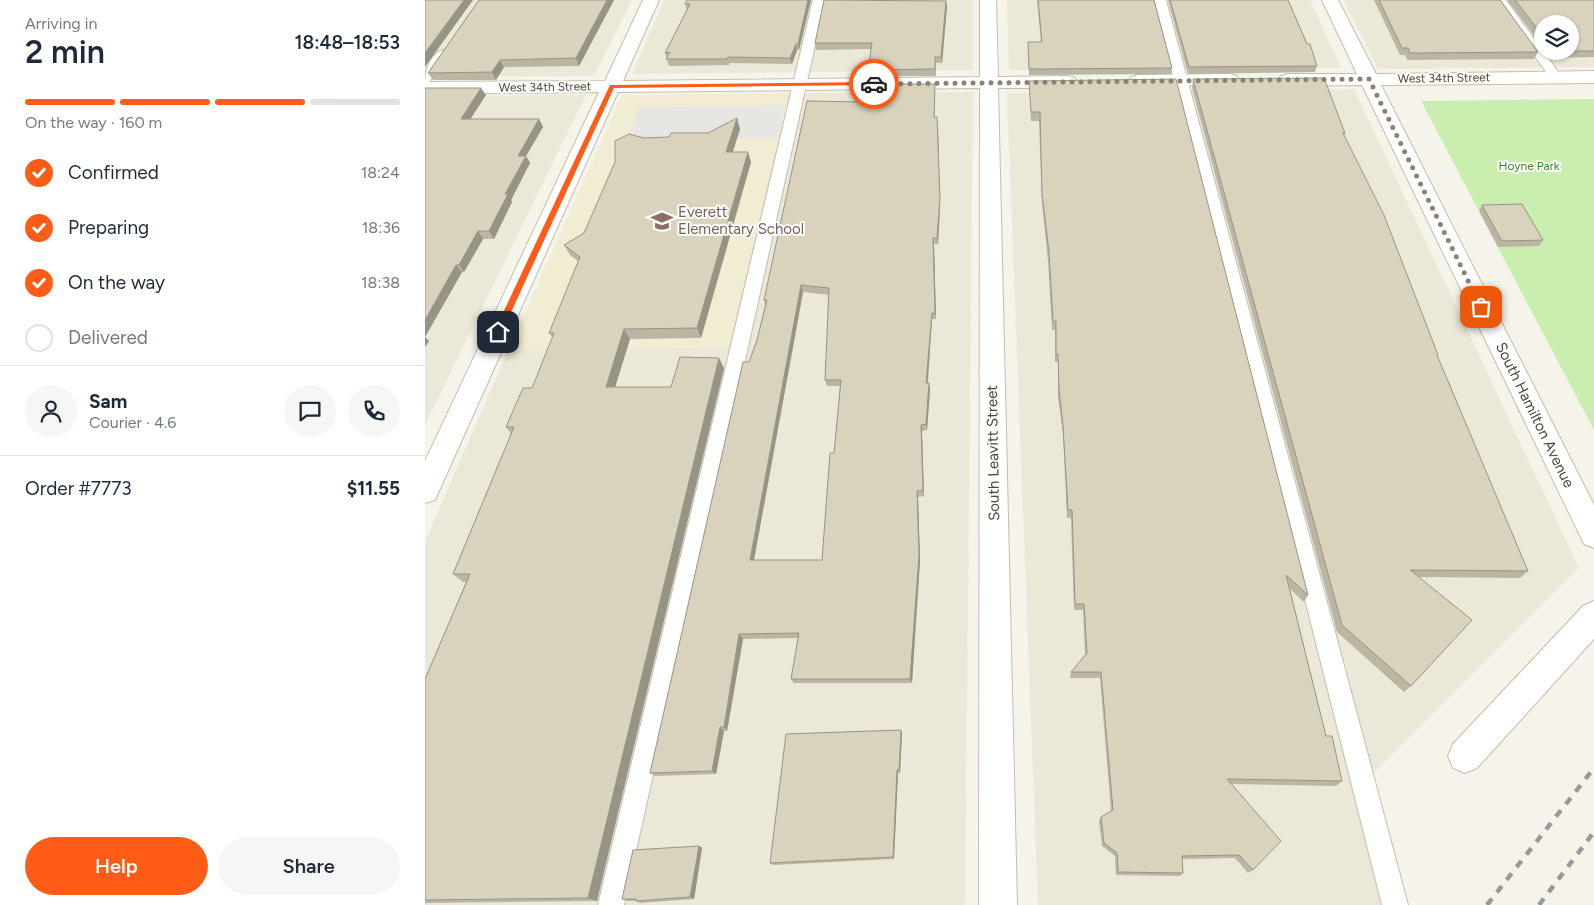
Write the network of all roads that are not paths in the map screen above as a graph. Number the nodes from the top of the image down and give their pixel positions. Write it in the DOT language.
graph roads {
  1 [pos="651,0"];
  2 [pos="819,0"];
  3 [pos="989,0"];
  4 [pos="1160,0"];
  5 [pos="1330,0"];
  6 [pos="1500,0"];
  7 [pos="449,46"];
  8 [pos="1556,77"];
  9 [pos="1594,77"];
  10 [pos="425,79"];
  11 [pos="1369,79"];
  12 [pos="1248,80"];
  13 [pos="1267,80"];
  14 [pos="1122,81"];
  15 [pos="1181,81"];
  16 [pos="1083,82"];
  17 [pos="989,83"];
  18 [pos="799,84"];
  19 [pos="612,86"];
  20 [pos="425,88"];
  21 [pos="425,491"];
  22 [pos="1594,535"];
  23 [pos="1594,616"];
  24 [pos="1465,756"];
  25 [pos="611,905"];
  26 [pos="998,905"];
  27 [pos="1395,905"];
  1 -- 19 [label="street"];
  2 -- 18 [label="lane"];
  3 -- 17 [label="street, South Leavitt Street"];
  4 -- 15 [label="lane"];
  5 -- 11 [label="street, South Hamilton Avenue"];
  6 -- 8 [label="lane"];
  7 -- 10 [label="lane"];
  8 -- 9 [label="street, West 34th Street"];
  8 -- 11 [label="street, West 34th Street"];
  11 -- 13 [label="street, West 34th Street"];
  11 -- 22 [label="street, South Hamilton Avenue"];
  12 -- 15 [label="street"];
  14 -- 15 [label="street"];
  15 -- 27 [label="lane"];
  16 -- 17 [label="street, West 34th Street"];
  17 -- 18 [label="street, West 34th Street"];
  17 -- 26 [label="street, South Leavitt Street"];
  18 -- 19 [label="street, West 34th Street"];
  18 -- 25 [label="lane"];
  19 -- 20 [label="street, West 34th Street"];
  19 -- 21 [label="street"];
  23 -- 24 [label="street"];
}
